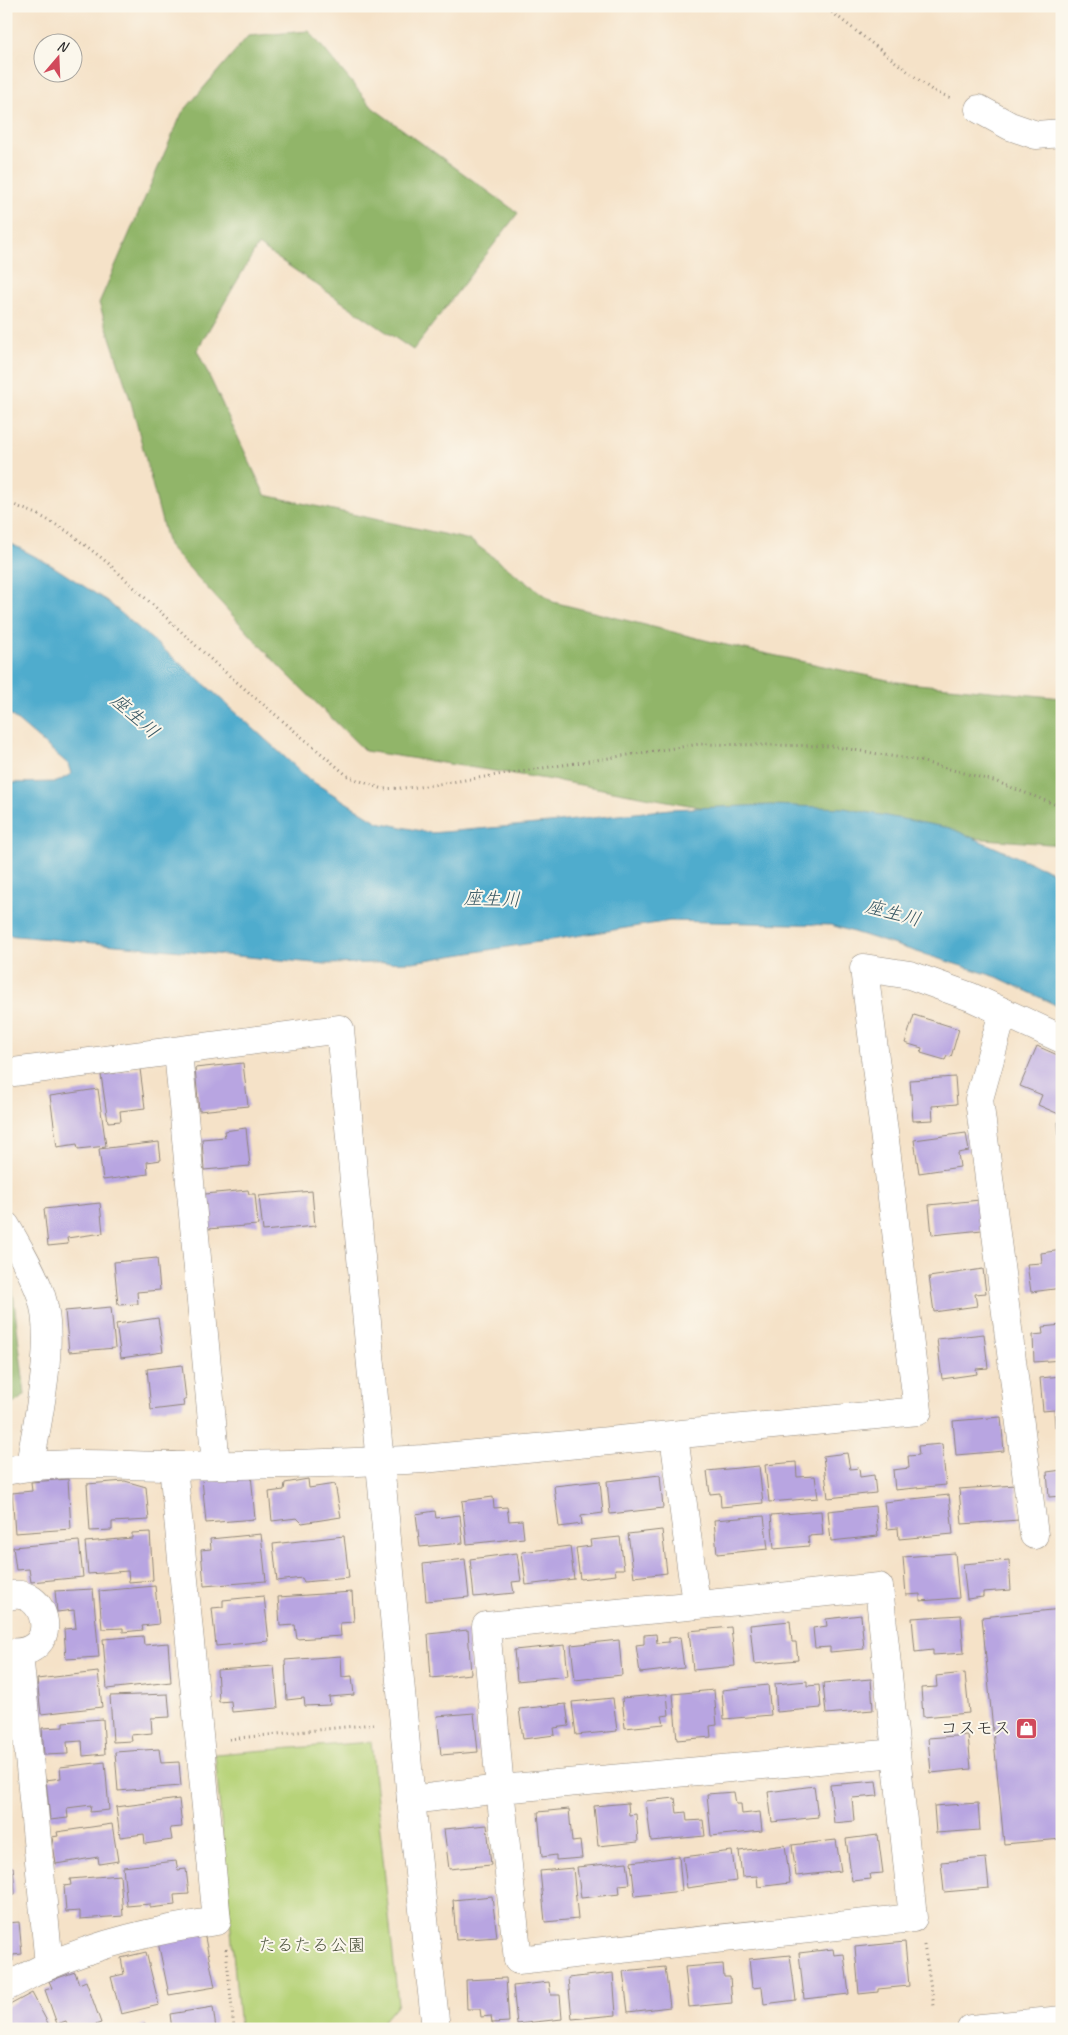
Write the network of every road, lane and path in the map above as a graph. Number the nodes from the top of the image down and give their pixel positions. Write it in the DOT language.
graph roads {
  1 [pos="824,6"];
  2 [pos="979,109"];
  3 [pos="1062,133"];
  4 [pos="6,502"];
  5 [pos="1062,807"];
  6 [pos="1003,1012"];
  7 [pos="1062,1039"];
  8 [pos="178,1051"];
  9 [pos="6,1073"];
  10 [pos="6,1226"];
  11 [pos="674,1436"];
  12 [pos="380,1462"];
  13 [pos="216,1465"];
  14 [pos="173,1466"];
  15 [pos="18,1468"];
  16 [pos="1034,1535"];
  17 [pos="6,1597"];
  18 [pos="696,1604"];
  19 [pos="13,1652"];
  20 [pos="382,1724"];
  21 [pos="200,1742"];
  22 [pos="896,1753"];
  23 [pos="500,1789"];
  24 [pos="411,1800"];
  25 [pos="913,1918"];
  26 [pos="217,1921"];
  27 [pos="49,1965"];
  28 [pos="6,1988"];
  29 [pos="934,2006"];
  30 [pos="1062,2020"];
  31 [pos="234,2029"];
  32 [pos="436,2029"];
  33 [pos="971,2029"];
  1 -- 2 [label="path"];
  2 -- 3 [label="street"];
  4 -- 5 [label="path"];
  6 -- 7 [label="street"];
  6 -- 11 [label="street"];
  6 -- 16 [label="street"];
  8 -- 9 [label="street"];
  8 -- 12 [label="street"];
  8 -- 13 [label="street"];
  10 -- 15 [label="street"];
  11 -- 12 [label="street"];
  11 -- 18 [label="street"];
  12 -- 13 [label="street"];
  12 -- 24 [label="street"];
  13 -- 14 [label="street"];
  14 -- 15 [label="street"];
  14 -- 21 [label="street"];
  17 -- 19 [label="street"];
  18 -- 22 [label="street"];
  18 -- 23 [label="street"];
  19 -- 27 [label="street"];
  20 -- 21 [label="path"];
  21 -- 26 [label="street"];
  22 -- 23 [label="street"];
  22 -- 25 [label="street"];
  23 -- 24 [label="street"];
  23 -- 25 [label="street"];
  24 -- 32 [label="street"];
  25 -- 29 [label="path"];
  26 -- 27 [label="street"];
  26 -- 31 [label="path"];
  27 -- 28 [label="street"];
  30 -- 33 [label="street"];
}
